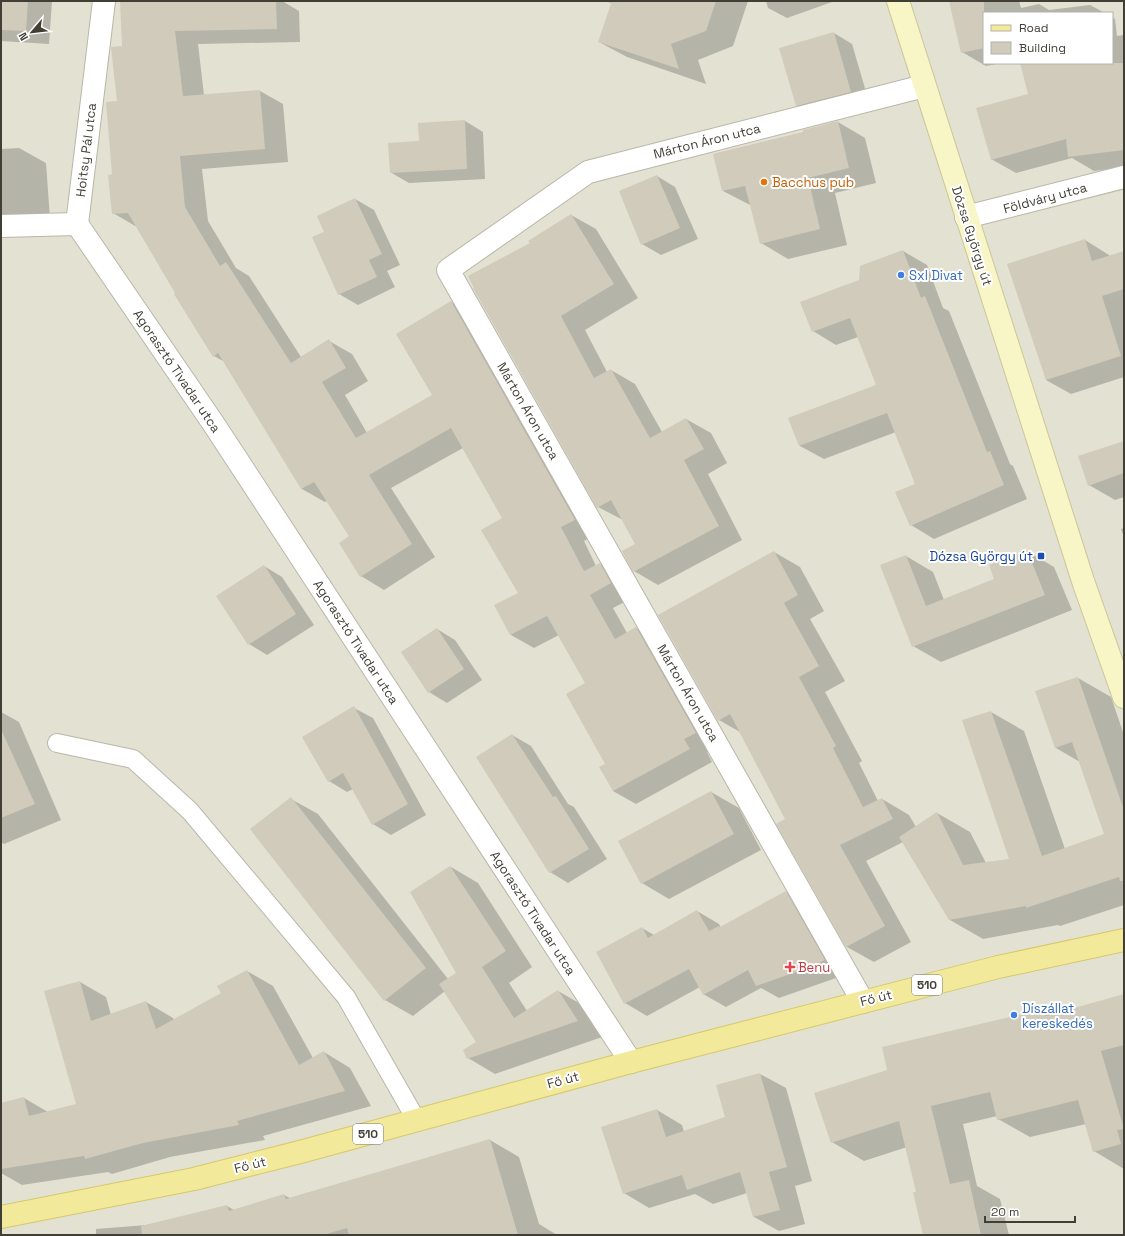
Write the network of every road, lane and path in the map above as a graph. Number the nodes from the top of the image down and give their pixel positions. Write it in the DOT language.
graph roads {
  1 [pos="104,1"];
  2 [pos="898,1"];
  3 [pos="924,86"];
  4 [pos="1124,177"];
  5 [pos="966,217"];
  6 [pos="77,224"];
  7 [pos="1,226"];
  8 [pos="1124,697"];
  9 [pos="57,743"];
  10 [pos="1124,940"];
  11 [pos="863,1002"];
  12 [pos="631,1062"];
  13 [pos="417,1121"];
  14 [pos="1,1217"];
  1 -- 6 [label="street, Hoitsy Pál utca"];
  2 -- 3 [label="main road, Dózsa György út"];
  3 -- 5 [label="main road, Dózsa György út"];
  3 -- 11 [label="street, Márton Áron utca"];
  4 -- 5 [label="street, Földváry utca"];
  5 -- 8 [label="main road, Dózsa György út"];
  6 -- 7 [label="street"];
  6 -- 12 [label="street, Agorasztó Tivadar utca"];
  9 -- 13 [label="lane"];
  10 -- 11 [label="main road, Fő út / 510"];
  11 -- 12 [label="main road, Fő út / 510"];
  12 -- 13 [label="main road, Fő út / 510"];
  13 -- 14 [label="main road, Fő út / 510"];
}
